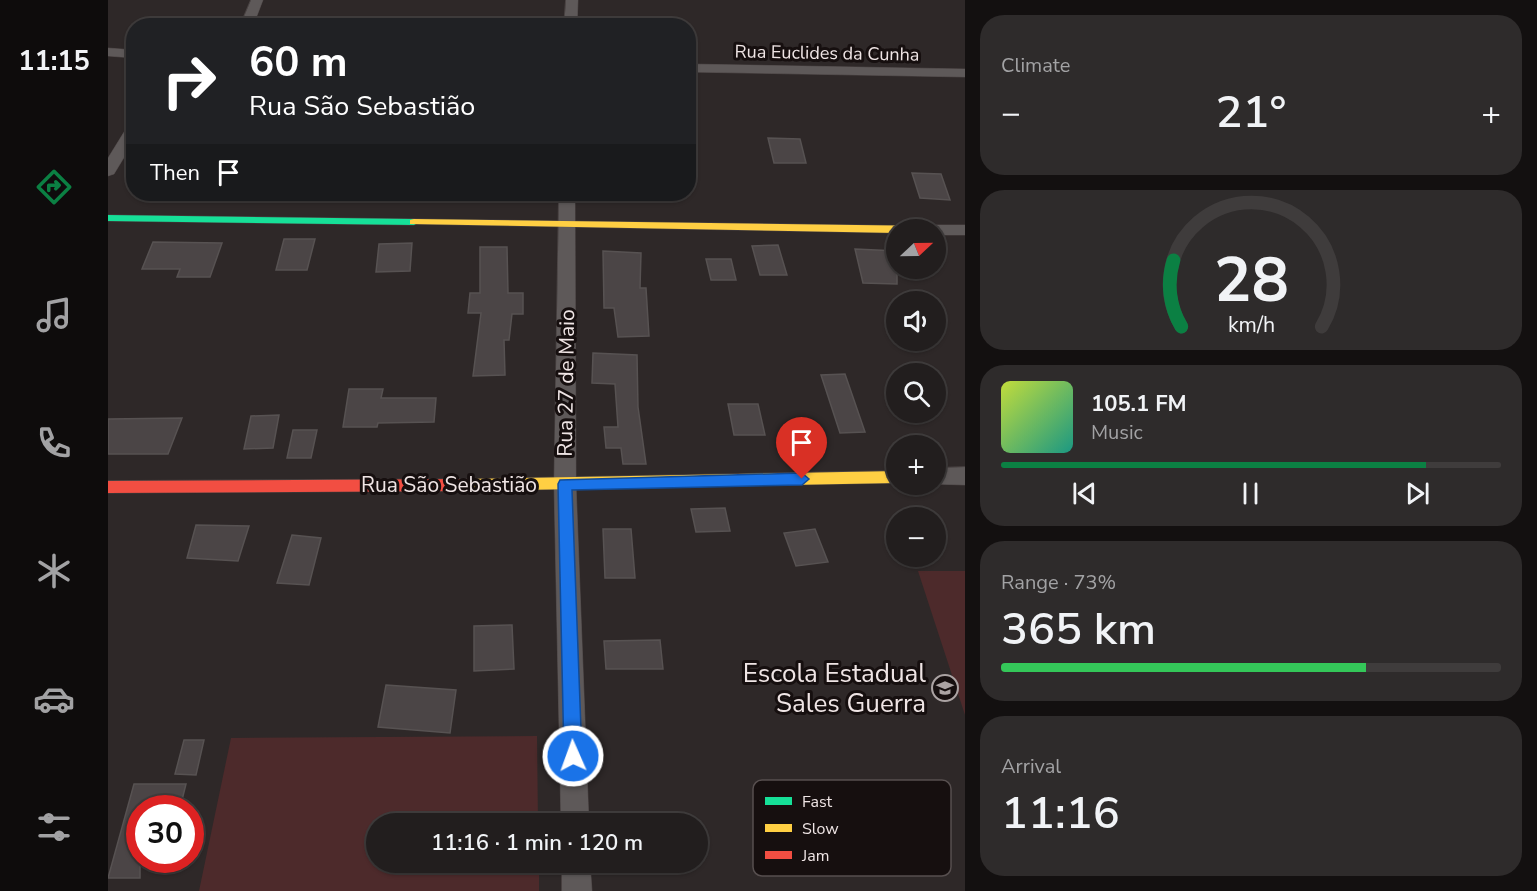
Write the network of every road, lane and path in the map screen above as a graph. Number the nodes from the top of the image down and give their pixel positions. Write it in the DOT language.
graph roads {
  1 [pos="257,0"];
  2 [pos="572,0"];
  3 [pos="249,18"];
  4 [pos="571,18"];
  5 [pos="108,52"];
  6 [pos="126,53"];
  7 [pos="696,68"];
  8 [pos="965,73"];
  9 [pos="126,141"];
  10 [pos="108,171"];
  11 [pos="567,201"];
  12 [pos="108,218"];
  13 [pos="567,225"];
  14 [pos="886,229"];
  15 [pos="946,230"];
  16 [pos="965,230"];
  17 [pos="965,476"];
  18 [pos="886,477"];
  19 [pos="946,477"];
  20 [pos="565,484"];
  21 [pos="108,487"];
  22 [pos="575,813"];
  23 [pos="576,873"];
  24 [pos="577,891"];
  1 -- 3 [label="street"];
  2 -- 4 [label="street"];
  5 -- 6 [label="street"];
  7 -- 8 [label="street, Rua Euclides da Cunha"];
  9 -- 10 [label="street"];
  11 -- 13 [label="street, Rua 27 de Maio"];
  12 -- 13 [label="street"];
  13 -- 14 [label="street"];
  13 -- 20 [label="street, Rua 27 de Maio"];
  15 -- 16 [label="street"];
  17 -- 19 [label="street"];
  18 -- 20 [label="street, Rua São Sebastião"];
  20 -- 21 [label="street, Rua São Sebastião"];
  20 -- 22 [label="street, Rua 27 de Maio"];
  23 -- 24 [label="street"];
}
